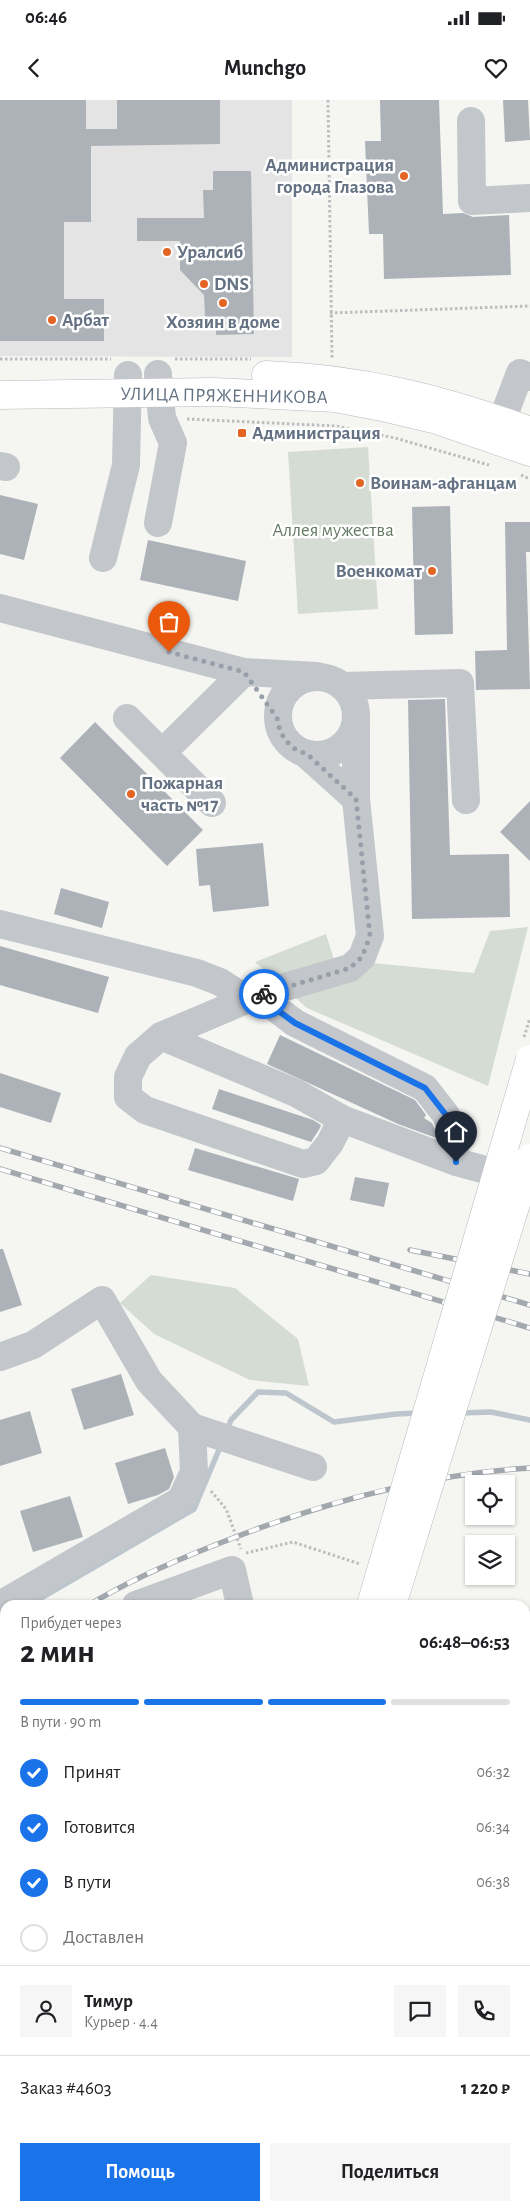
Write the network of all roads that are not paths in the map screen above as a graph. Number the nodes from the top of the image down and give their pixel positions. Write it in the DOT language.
graph roads {
  1 [pos="471,121"];
  2 [pos="530,198"];
  3 [pos="0,376"];
  4 [pos="530,377"];
  5 [pos="129,384"];
  6 [pos="0,395"];
  7 [pos="159,395"];
  8 [pos="498,430"];
  9 [pos="530,431"];
  10 [pos="530,452"];
  11 [pos="158,523"];
  12 [pos="103,558"];
  13 [pos="0,608"];
  14 [pos="244,672"];
  15 [pos="317,676"];
  16 [pos="342,686"];
  17 [pos="127,718"];
  18 [pos="277,718"];
  19 [pos="356,723"];
  20 [pos="162,753"];
  21 [pos="307,754"];
  22 [pos="356,799"];
  23 [pos="466,800"];
  24 [pos="212,803"];
  25 [pos="0,924"];
  26 [pos="253,998"];
  27 [pos="161,1036"];
  28 [pos="530,1059"];
  29 [pos="342,1119"];
  30 [pos="530,1158"];
  31 [pos="456,1162"];
  32 [pos="530,1182"];
  33 [pos="0,1357"];
  34 [pos="192,1427"];
  35 [pos="313,1467"];
  36 [pos="10,1600"];
  37 [pos="150,1600"];
  38 [pos="239,1600"];
  39 [pos="372,1600"];
  40 [pos="394,1600"];
  1 -- 2 [label="street"];
  3 -- 5 [label="main road, УЛИЦА ПРЯЖЕННИКОВА"];
  4 -- 8 [label="street"];
  5 -- 6 [label="main road, УЛИЦА ПРЯЖЕННИКОВА"];
  5 -- 7 [label="main road, УЛИЦА ПРЯЖЕННИКОВА"];
  5 -- 12 [label="street"];
  7 -- 8 [label="main road, УЛИЦА ПРЯЖЕННИКОВА"];
  7 -- 11 [label="street"];
  8 -- 9 [label="main road, УЛИЦА ПРЯЖЕННИКОВА"];
  8 -- 10 [label="main road, УЛИЦА ПРЯЖЕННИКОВА"];
  13 -- 14 [label="street"];
  14 -- 15 [label="street"];
  14 -- 18 [label="street"];
  14 -- 20 [label="street"];
  15 -- 16 [label="street"];
  15 -- 18 [label="street"];
  16 -- 19 [label="street"];
  16 -- 23 [label="street"];
  17 -- 20 [label="street"];
  18 -- 21 [label="street"];
  19 -- 21 [label="street"];
  19 -- 22 [label="street"];
  20 -- 24 [label="street"];
  21 -- 22 [label="street"];
  22 -- 26 [label="street"];
  25 -- 26 [label="street"];
  26 -- 27 [label="street"];
  26 -- 31 [label="street"];
  27 -- 29 [label="street"];
  27 -- 29 [label="street"];
  28 -- 39 [label="main road, bridge"];
  29 -- 31 [label="street"];
  30 -- 40 [label="main road, bridge"];
  31 -- 32 [label="street"];
  33 -- 34 [label="street"];
  34 -- 35 [label="street"];
  34 -- 36 [label="street"];
  37 -- 38 [label="street"];
}
